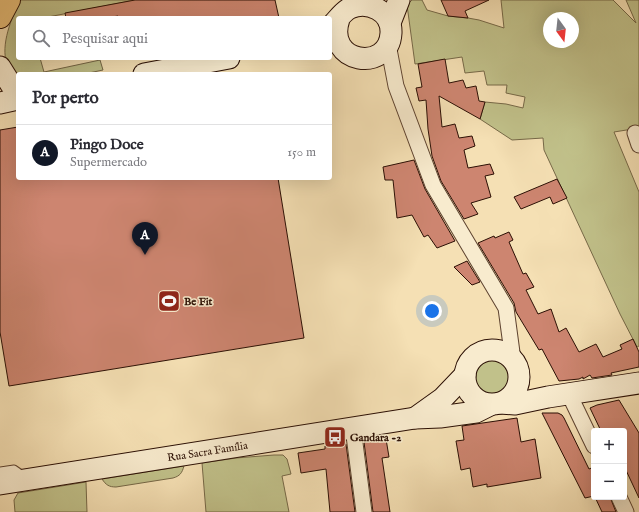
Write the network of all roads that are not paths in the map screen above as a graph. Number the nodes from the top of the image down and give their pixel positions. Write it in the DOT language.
graph roads {
  1 [pos="9,0"];
  2 [pos="399,0"];
  3 [pos="370,3"];
  4 [pos="0,17"];
  5 [pos="334,23"];
  6 [pos="390,23"];
  7 [pos="388,44"];
  8 [pos="336,48"];
  9 [pos="218,60"];
  10 [pos="0,67"];
  11 [pos="155,72"];
  12 [pos="10,94"];
  13 [pos="516,364"];
  14 [pos="464,375"];
  15 [pos="639,383"];
  16 [pos="569,394"];
  17 [pos="548,397"];
  18 [pos="495,404"];
  19 [pos="415,418"];
  20 [pos="353,428"];
  21 [pos="591,440"];
  22 [pos="0,471"];
  23 [pos="29,480"];
  24 [pos="0,484"];
  25 [pos="620,500"];
  26 [pos="364,512"];
  27 [pos="626,512"];
  1 -- 4 [label="main road"];
  2 -- 6 [label="street"];
  3 -- 5 [label="street"];
  3 -- 6 [label="street"];
  5 -- 8 [label="street"];
  6 -- 7 [label="street"];
  7 -- 8 [label="street"];
  7 -- 13 [label="street"];
  9 -- 11 [label="street"];
  10 -- 12 [label="street"];
  13 -- 14 [label="street"];
  13 -- 17 [label="street"];
  13 -- 18 [label="street"];
  14 -- 18 [label="street"];
  14 -- 19 [label="street, Rua Sacra Família"];
  15 -- 16 [label="street, Rua Sacra Família"];
  16 -- 17 [label="street, Rua Sacra Família"];
  16 -- 21 [label="street"];
  17 -- 18 [label="street, Rua Sacra Família"];
  18 -- 19 [label="street, Rua Sacra Família"];
  19 -- 20 [label="street, Rua Sacra Família"];
  20 -- 23 [label="street, Rua Sacra Família"];
  20 -- 26 [label="street"];
  22 -- 23 [label="lane"];
  23 -- 24 [label="street, Rua Sacra Família"];
  25 -- 27 [label="street"];
}
